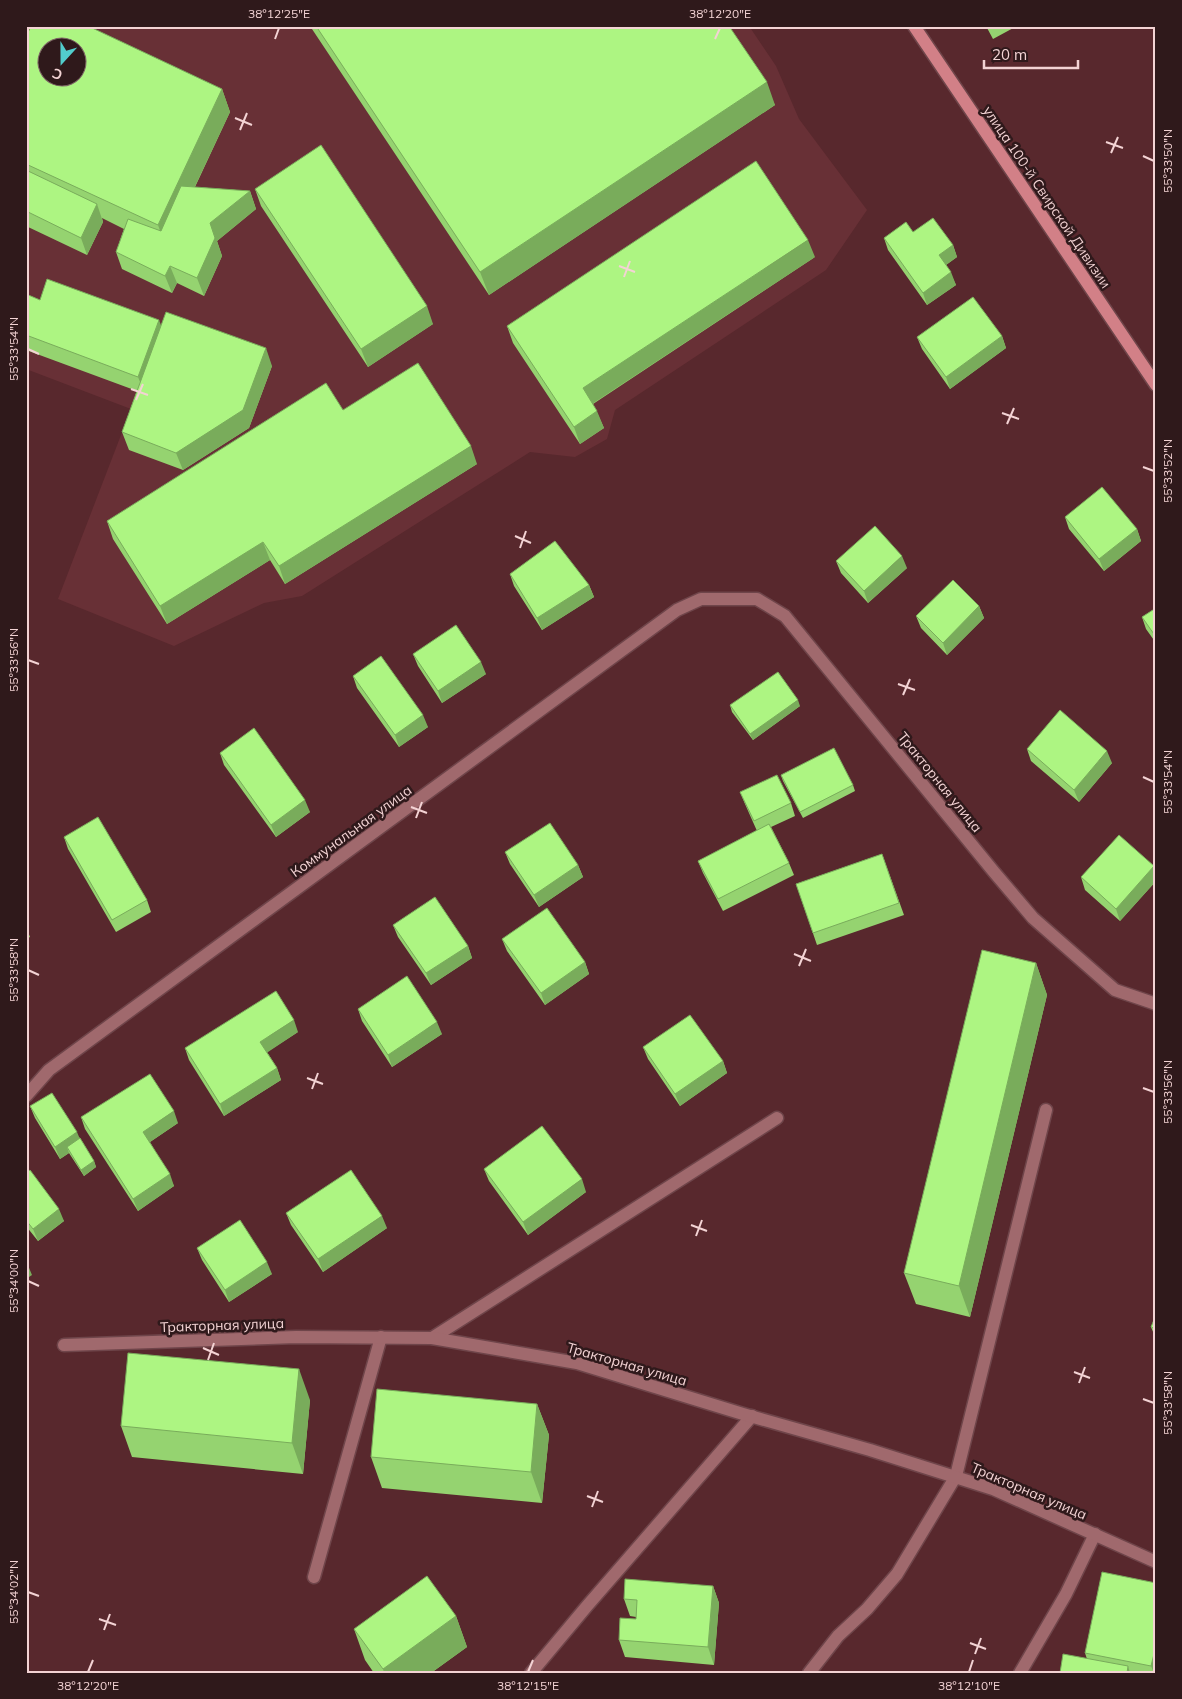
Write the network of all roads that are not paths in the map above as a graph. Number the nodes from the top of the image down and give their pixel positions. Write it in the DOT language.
graph roads {
  1 [pos="914,26"];
  2 [pos="1156,385"];
  3 [pos="701,599"];
  4 [pos="1156,1004"];
  5 [pos="26,1096"];
  6 [pos="1046,1110"];
  7 [pos="777,1118"];
  8 [pos="381,1337"];
  9 [pos="432,1338"];
  10 [pos="64,1345"];
  11 [pos="752,1416"];
  12 [pos="956,1476"];
  13 [pos="1095,1534"];
  14 [pos="1156,1562"];
  15 [pos="314,1577"];
  16 [pos="531,1673"];
  17 [pos="808,1673"];
  18 [pos="1020,1673"];
  1 -- 2 [label="main road, улица 100-й Свирской Дивизии"];
  3 -- 4 [label="street, Тракторная улица"];
  3 -- 5 [label="street, Коммунальная улица"];
  6 -- 12 [label="street"];
  7 -- 9 [label="street"];
  8 -- 9 [label="street, Тракторная улица"];
  8 -- 10 [label="street, Тракторная улица"];
  8 -- 15 [label="street"];
  9 -- 11 [label="street, Тракторная улица"];
  11 -- 12 [label="street, Тракторная улица"];
  11 -- 16 [label="street"];
  12 -- 13 [label="street, Тракторная улица"];
  12 -- 17 [label="street"];
  13 -- 14 [label="street, Тракторная улица"];
  13 -- 18 [label="street"];
}
